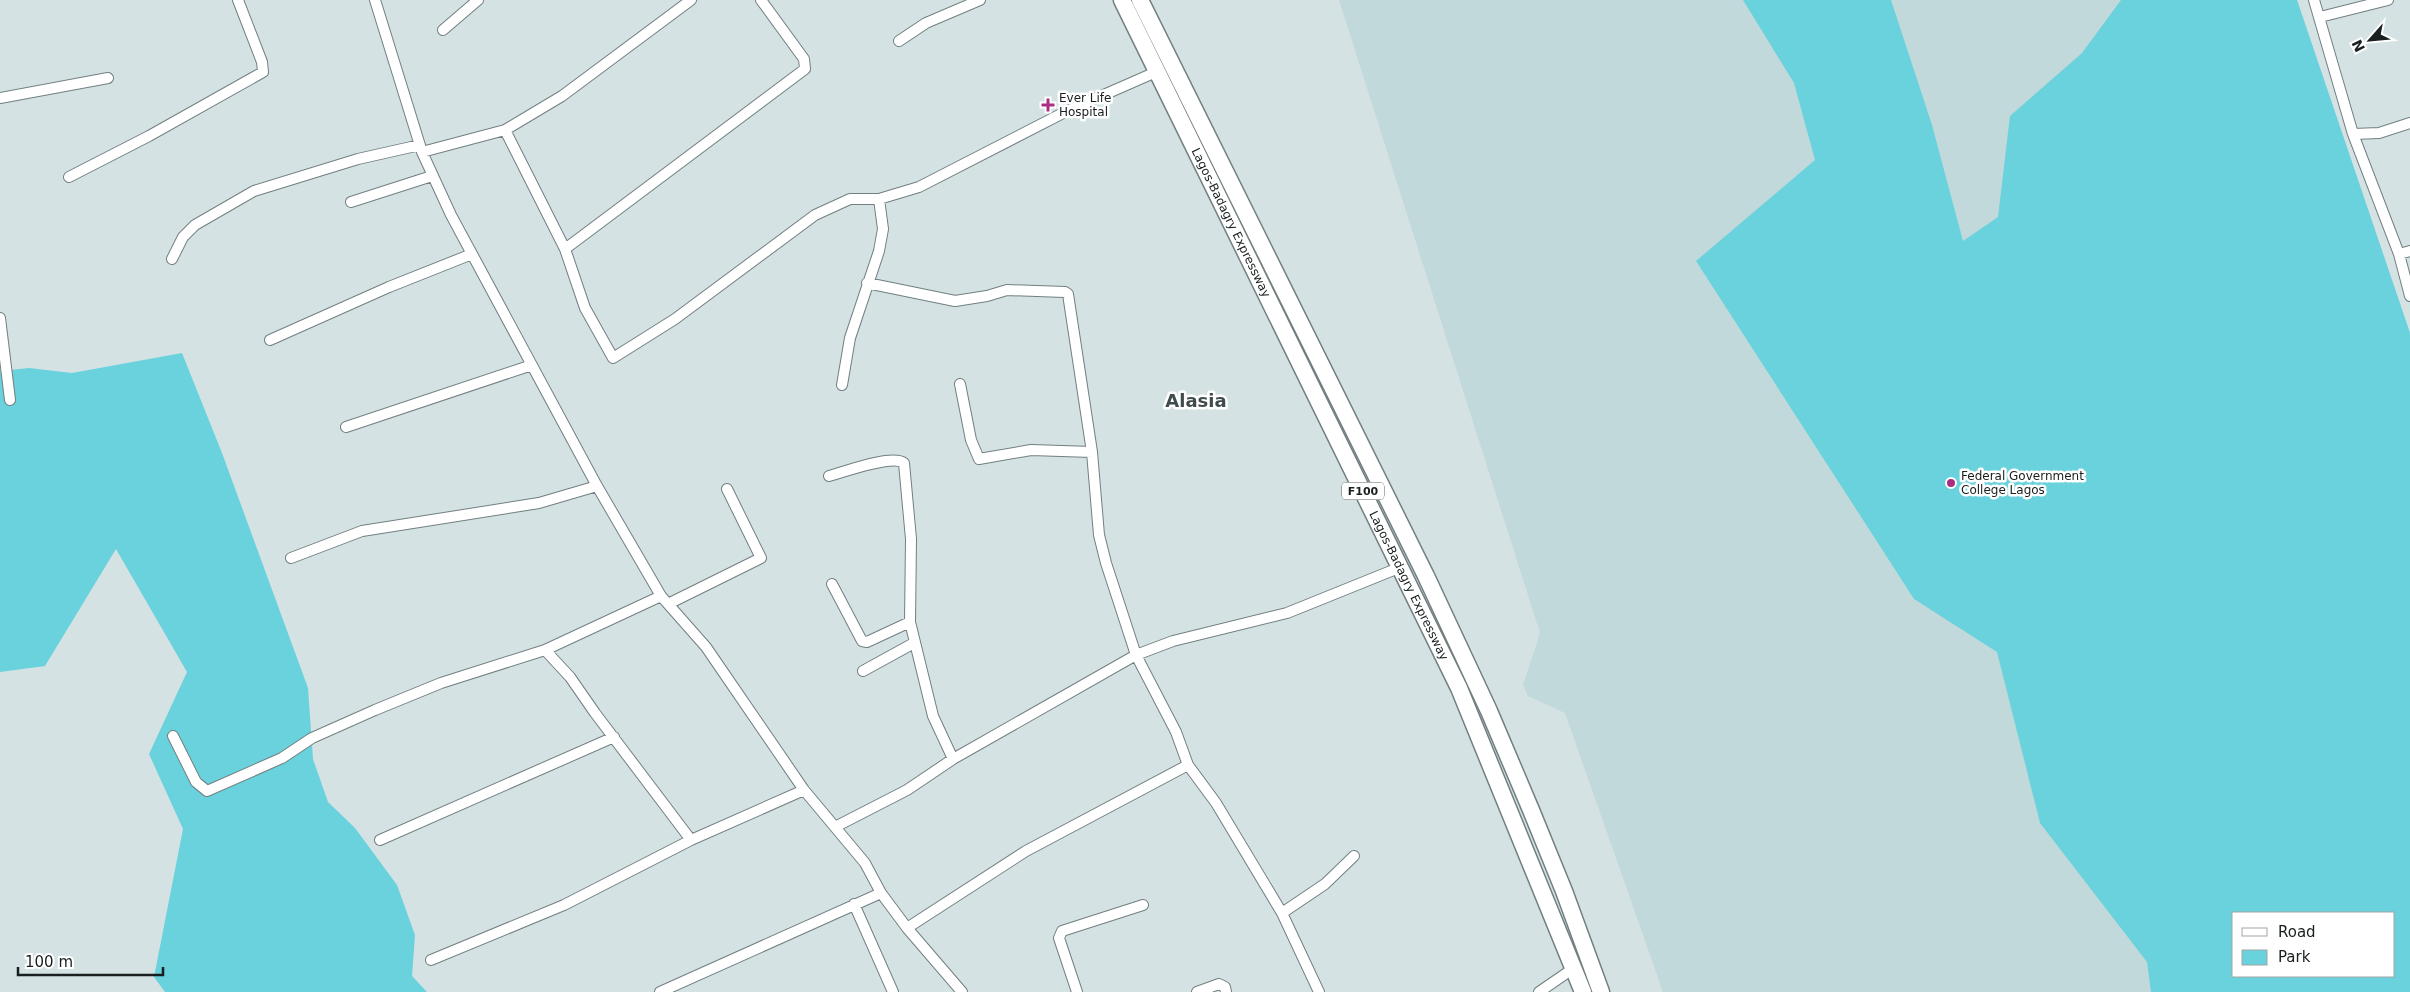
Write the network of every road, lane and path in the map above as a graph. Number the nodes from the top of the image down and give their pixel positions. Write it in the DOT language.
graph roads {
  1 [pos="238,0"];
  2 [pos="375,0"];
  3 [pos="478,0"];
  4 [pos="761,0"];
  5 [pos="980,0"];
  6 [pos="1122,0"];
  7 [pos="1140,0"];
  8 [pos="2314,0"];
  9 [pos="2388,0"];
  10 [pos="685,1"];
  11 [pos="2320,16"];
  12 [pos="443,30"];
  13 [pos="899,41"];
  14 [pos="1156,72"];
  15 [pos="108,78"];
  16 [pos="0,98"];
  17 [pos="2410,123"];
  18 [pos="505,130"];
  19 [pos="2353,134"];
  20 [pos="421,149"];
  21 [pos="432,176"];
  22 [pos="69,177"];
  23 [pos="879,199"];
  24 [pos="351,202"];
  25 [pos="565,249"];
  26 [pos="2410,251"];
  27 [pos="472,254"];
  28 [pos="2399,254"];
  29 [pos="172,259"];
  30 [pos="867,283"];
  31 [pos="2410,296"];
  32 [pos="0,318"];
  33 [pos="270,340"];
  34 [pos="532,365"];
  35 [pos="960,384"];
  36 [pos="842,385"];
  37 [pos="10,400"];
  38 [pos="346,427"];
  39 [pos="1092,452"];
  40 [pos="829,476"];
  41 [pos="597,486"];
  42 [pos="727,489"];
  43 [pos="291,558"];
  44 [pos="1401,567"];
  45 [pos="832,584"];
  46 [pos="665,600"];
  47 [pos="910,622"];
  48 [pos="914,643"];
  49 [pos="545,650"];
  50 [pos="1136,655"];
  51 [pos="863,671"];
  52 [pos="173,736"];
  53 [pos="614,737"];
  54 [pos="953,759"];
  55 [pos="1188,765"];
  56 [pos="804,790"];
  57 [pos="835,827"];
  58 [pos="380,840"];
  59 [pos="691,840"];
  60 [pos="1354,856"];
  61 [pos="881,893"];
  62 [pos="854,904"];
  63 [pos="1143,905"];
  64 [pos="1282,913"];
  65 [pos="907,928"];
  66 [pos="431,960"];
  67 [pos="1574,968"];
  68 [pos="660,992"];
  69 [pos="893,992"];
  70 [pos="962,992"];
  71 [pos="1077,992"];
  72 [pos="1197,992"];
  73 [pos="1226,992"];
  74 [pos="1319,992"];
  75 [pos="1539,992"];
  76 [pos="1583,992"];
  77 [pos="1601,992"];
  1 -- 22 [label="street"];
  2 -- 20 [label="street"];
  3 -- 12 [label="street"];
  4 -- 25 [label="street"];
  5 -- 13 [label="street"];
  6 -- 14 [label="highway, Lagos-Badagry Expressway / F100"];
  7 -- 77 [label="highway, Lagos-Badagry Expressway / F100"];
  8 -- 11 [label="street"];
  9 -- 11 [label="street"];
  10 -- 18 [label="street"];
  11 -- 19 [label="street"];
  14 -- 23 [label="street"];
  14 -- 44 [label="highway, Lagos-Badagry Expressway / F100"];
  15 -- 16 [label="street"];
  17 -- 19 [label="street"];
  18 -- 20 [label="street"];
  18 -- 25 [label="street"];
  19 -- 28 [label="street"];
  20 -- 21 [label="street"];
  20 -- 29 [label="street"];
  21 -- 24 [label="street"];
  21 -- 27 [label="street"];
  23 -- 25 [label="street"];
  23 -- 30 [label="street"];
  26 -- 28 [label="street"];
  27 -- 33 [label="street"];
  27 -- 34 [label="street"];
  28 -- 31 [label="street"];
  30 -- 36 [label="street"];
  30 -- 39 [label="street"];
  32 -- 37 [label="street"];
  34 -- 38 [label="street"];
  34 -- 41 [label="street"];
  35 -- 39 [label="street"];
  39 -- 50 [label="street"];
  40 -- 47 [label="street"];
  41 -- 43 [label="street"];
  41 -- 46 [label="street"];
  42 -- 46 [label="street"];
  44 -- 50 [label="street"];
  44 -- 67 [label="highway, Lagos-Badagry Expressway / F100"];
  45 -- 47 [label="street"];
  46 -- 49 [label="street"];
  46 -- 56 [label="street"];
  47 -- 48 [label="street"];
  48 -- 51 [label="street"];
  48 -- 54 [label="street"];
  49 -- 52 [label="street"];
  49 -- 53 [label="street"];
  50 -- 54 [label="street"];
  50 -- 55 [label="street"];
  53 -- 58 [label="street"];
  53 -- 59 [label="street"];
  54 -- 57 [label="street"];
  55 -- 64 [label="street"];
  55 -- 65 [label="street"];
  56 -- 57 [label="street"];
  56 -- 59 [label="street"];
  57 -- 61 [label="street"];
  59 -- 66 [label="street"];
  60 -- 64 [label="street"];
  61 -- 62 [label="street"];
  61 -- 65 [label="street"];
  62 -- 68 [label="street"];
  62 -- 69 [label="street"];
  63 -- 71 [label="street"];
  64 -- 74 [label="street"];
  65 -- 70 [label="street"];
  67 -- 75 [label="street"];
  67 -- 76 [label="highway, Lagos-Badagry Expressway / F100"];
  72 -- 73 [label="street"];
}
